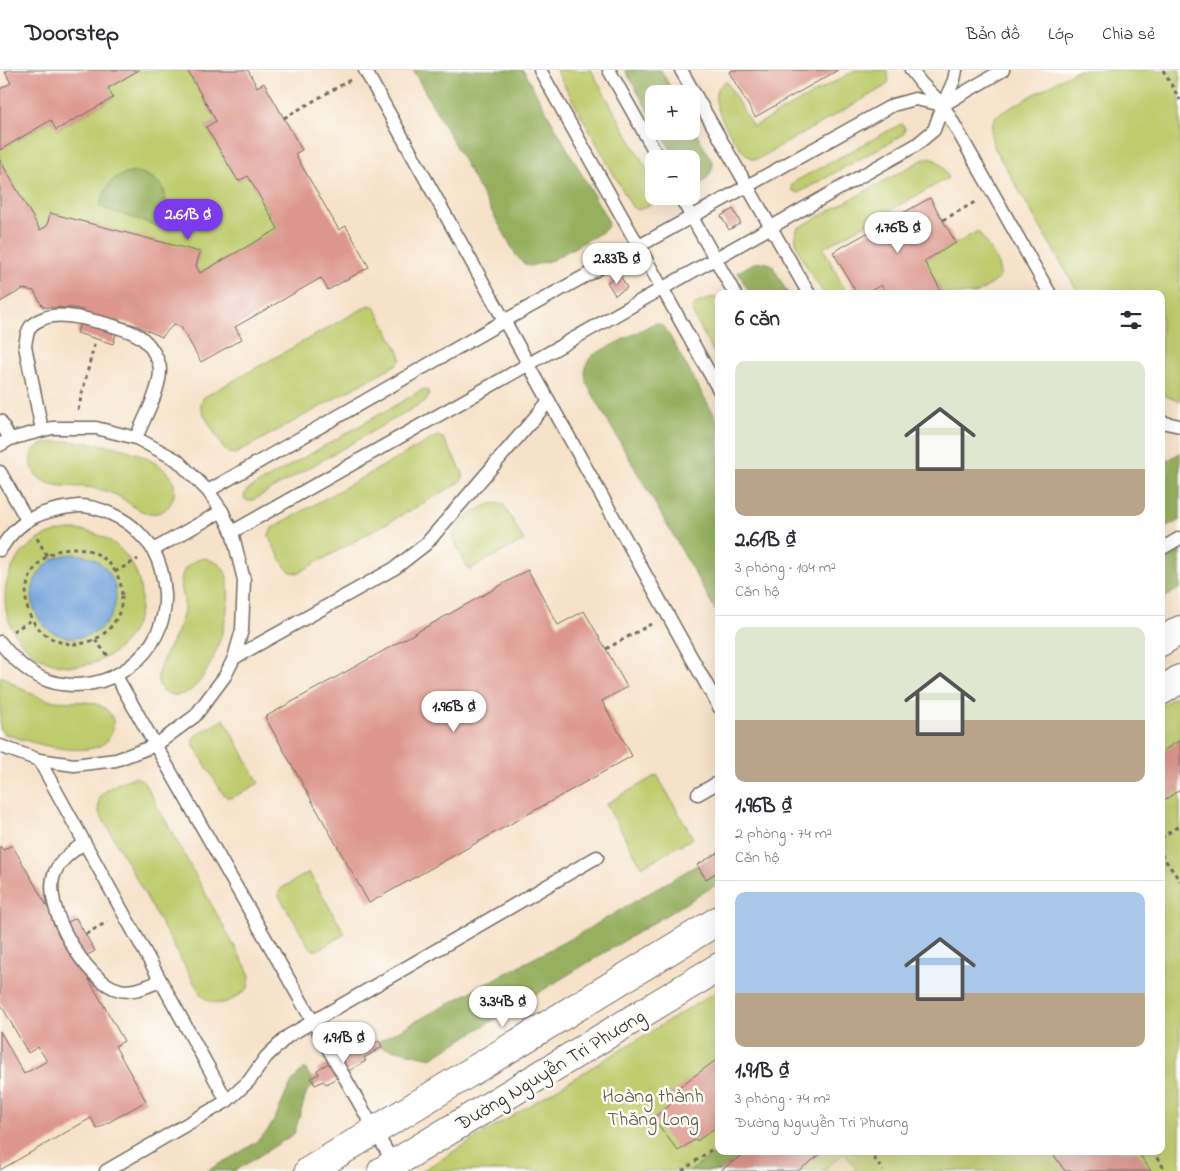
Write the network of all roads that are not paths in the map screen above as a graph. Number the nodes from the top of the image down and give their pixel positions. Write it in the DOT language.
graph roads {
  1 [pos="365,70"];
  2 [pos="540,70"];
  3 [pos="609,70"];
  4 [pos="681,70"];
  5 [pos="912,70"];
  6 [pos="956,70"];
  7 [pos="1003,70"];
  8 [pos="943,105"];
  9 [pos="654,150"];
  10 [pos="747,185"];
  11 [pos="685,205"];
  12 [pos="691,216"];
  13 [pos="772,228"];
  14 [pos="638,246"];
  15 [pos="716,259"];
  16 [pos="662,289"];
  17 [pos="733,290"];
  18 [pos="807,290"];
  19 [pos="1048,290"];
  20 [pos="504,321"];
  21 [pos="528,364"];
  22 [pos="715,383"];
  23 [pos="549,402"];
  24 [pos="0,421"];
  25 [pos="1165,423"];
  26 [pos="1180,426"];
  27 [pos="42,430"];
  28 [pos="136,438"];
  29 [pos="5,442"];
  30 [pos="0,472"];
  31 [pos="208,491"];
  32 [pos="222,511"];
  33 [pos="27,520"];
  34 [pos="232,532"];
  35 [pos="1180,538"];
  36 [pos="1165,547"];
  37 [pos="0,550"];
  38 [pos="153,550"];
  39 [pos="1180,630"];
  40 [pos="1165,639"];
  41 [pos="0,642"];
  42 [pos="234,658"];
  43 [pos="116,676"];
  44 [pos="1180,679"];
  45 [pos="1165,688"];
  46 [pos="715,700"];
  47 [pos="156,745"];
  48 [pos="0,746"];
  49 [pos="39,760"];
  50 [pos="715,784"];
  51 [pos="698,794"];
  52 [pos="84,843"];
  53 [pos="597,857"];
  54 [pos="715,922"];
  55 [pos="715,969"];
  56 [pos="160,981"];
  57 [pos="313,1022"];
  58 [pos="226,1101"];
  59 [pos="376,1130"];
  60 [pos="388,1167"];
  61 [pos="106,1171"];
  62 [pos="309,1171"];
  1 -- 20 [label="lane"];
  2 -- 14 [label="lane"];
  3 -- 9 [label="lane"];
  4 -- 10 [label="lane"];
  5 -- 8 [label="lane"];
  6 -- 8 [label="lane"];
  7 -- 8 [label="lane"];
  8 -- 10 [label="lane"];
  8 -- 13 [label="lane"];
  8 -- 19 [label="lane"];
  10 -- 12 [label="lane"];
  10 -- 13 [label="lane"];
  11 -- 12 [label="lane"];
  12 -- 14 [label="lane"];
  12 -- 15 [label="lane"];
  13 -- 15 [label="lane"];
  13 -- 18 [label="lane"];
  14 -- 16 [label="lane"];
  14 -- 20 [label="lane"];
  15 -- 16 [label="lane"];
  15 -- 17 [label="lane"];
  16 -- 21 [label="lane"];
  16 -- 22 [label="lane"];
  20 -- 21 [label="lane"];
  20 -- 31 [label="lane"];
  21 -- 23 [label="lane"];
  21 -- 34 [label="lane"];
  23 -- 42 [label="lane"];
  23 -- 46 [label="lane"];
  24 -- 29 [label="lane"];
  25 -- 26 [label="lane"];
  27 -- 28 [label="lane"];
  27 -- 28 [label="lane"];
  27 -- 29 [label="lane"];
  28 -- 31 [label="lane"];
  30 -- 33 [label="lane"];
  31 -- 32 [label="lane"];
  32 -- 34 [label="lane"];
  32 -- 38 [label="lane"];
  33 -- 37 [label="lane"];
  33 -- 38 [label="lane"];
  34 -- 42 [label="lane"];
  35 -- 36 [label="lane"];
  38 -- 43 [label="lane"];
  39 -- 40 [label="street"];
  41 -- 43 [label="lane"];
  42 -- 47 [label="lane"];
  43 -- 47 [label="lane"];
  44 -- 45 [label="street"];
  47 -- 49 [label="lane"];
  47 -- 57 [label="lane"];
  48 -- 49 [label="lane"];
  49 -- 52 [label="lane"];
  50 -- 51 [label="lane"];
  52 -- 56 [label="lane"];
  52 -- 56 [label="lane"];
  53 -- 57 [label="lane"];
  54 -- 59 [label="street, Đường Nguyễn Tri Phương"];
  55 -- 60 [label="street, Đường Nguyễn Tri Phương"];
  56 -- 58 [label="lane"];
  57 -- 58 [label="lane"];
  57 -- 59 [label="lane"];
  58 -- 61 [label="lane"];
  59 -- 60 [label="lane"];
  59 -- 62 [label="street, Đường Nguyễn Tri Phương"];
}
